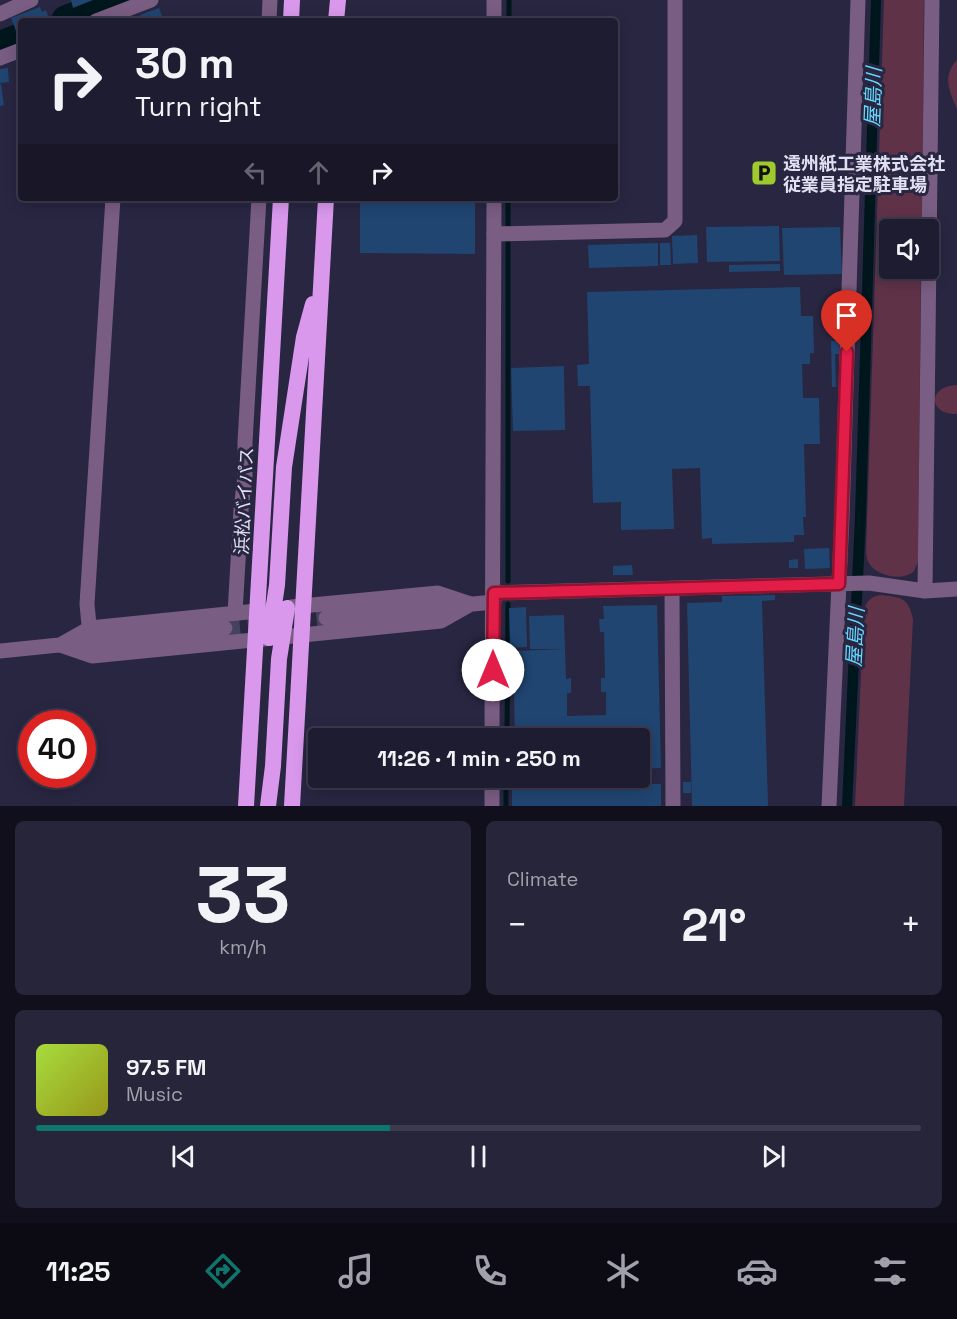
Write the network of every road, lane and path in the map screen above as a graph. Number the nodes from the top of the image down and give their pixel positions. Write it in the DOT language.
graph roads {
  1 [pos="31,0"];
  2 [pos="151,0"];
  3 [pos="270,0"];
  4 [pos="292,0"];
  5 [pos="338,0"];
  6 [pos="494,0"];
  7 [pos="675,0"];
  8 [pos="858,0"];
  9 [pos="932,0"];
  10 [pos="0,14"];
  11 [pos="120,17"];
  12 [pos="269,18"];
  13 [pos="291,18"];
  14 [pos="336,18"];
  15 [pos="494,18"];
  16 [pos="18,51"];
  17 [pos="0,58"];
  18 [pos="113,201"];
  19 [pos="259,201"];
  20 [pos="281,201"];
  21 [pos="326,201"];
  22 [pos="494,201"];
  23 [pos="494,234"];
  24 [pos="323,261"];
  25 [pos="245,476"];
  26 [pos="265,477"];
  27 [pos="842,584"];
  28 [pos="672,588"];
  29 [pos="957,589"];
  30 [pos="925,591"];
  31 [pos="494,597"];
  32 [pos="471,604"];
  33 [pos="280,609"];
  34 [pos="235,613"];
  35 [pos="326,618"];
  36 [pos="225,628"];
  37 [pos="302,635"];
  38 [pos="269,638"];
  39 [pos="91,642"];
  40 [pos="60,645"];
  41 [pos="0,651"];
  42 [pos="492,728"];
  43 [pos="492,788"];
  44 [pos="246,806"];
  45 [pos="268,806"];
  46 [pos="292,806"];
  47 [pos="492,806"];
  48 [pos="673,806"];
  49 [pos="829,806"];
  1 -- 10 [label="street"];
  2 -- 11 [label="street"];
  3 -- 12 [label="street"];
  4 -- 13 [label="highway"];
  5 -- 14 [label="highway"];
  6 -- 15 [label="street"];
  7 -- 23 [label="street"];
  8 -- 27 [label="street"];
  9 -- 30 [label="street"];
  16 -- 17 [label="street"];
  18 -- 39 [label="street"];
  19 -- 25 [label="street"];
  20 -- 26 [label="highway, 浜松バイパス"];
  21 -- 24 [label="highway, 浜松バイパス"];
  22 -- 23 [label="street"];
  23 -- 31 [label="street"];
  24 -- 33 [label="highway, 浜松バイパス"];
  24 -- 33 [label="highway"];
  25 -- 26 [label="street"];
  25 -- 34 [label="street"];
  26 -- 33 [label="highway, 浜松バイパス"];
  27 -- 28 [label="street"];
  27 -- 30 [label="street"];
  27 -- 49 [label="street"];
  28 -- 31 [label="street"];
  28 -- 48 [label="street"];
  29 -- 30 [label="street"];
  31 -- 32 [label="street"];
  31 -- 42 [label="street"];
  32 -- 33 [label="street"];
  32 -- 35 [label="street"];
  32 -- 37 [label="street"];
  33 -- 34 [label="street"];
  33 -- 37 [label="highway, 浜松バイパス"];
  33 -- 38 [label="highway, 浜松バイパス"];
  33 -- 38 [label="highway"];
  34 -- 39 [label="street"];
  36 -- 39 [label="street"];
  37 -- 38 [label="street"];
  37 -- 46 [label="highway, 浜松バイパス"];
  38 -- 39 [label="street"];
  38 -- 44 [label="highway, 浜松バイパス"];
  38 -- 45 [label="highway"];
  39 -- 40 [label="street"];
  39 -- 40 [label="street"];
  40 -- 41 [label="street"];
  43 -- 47 [label="street"];
}
